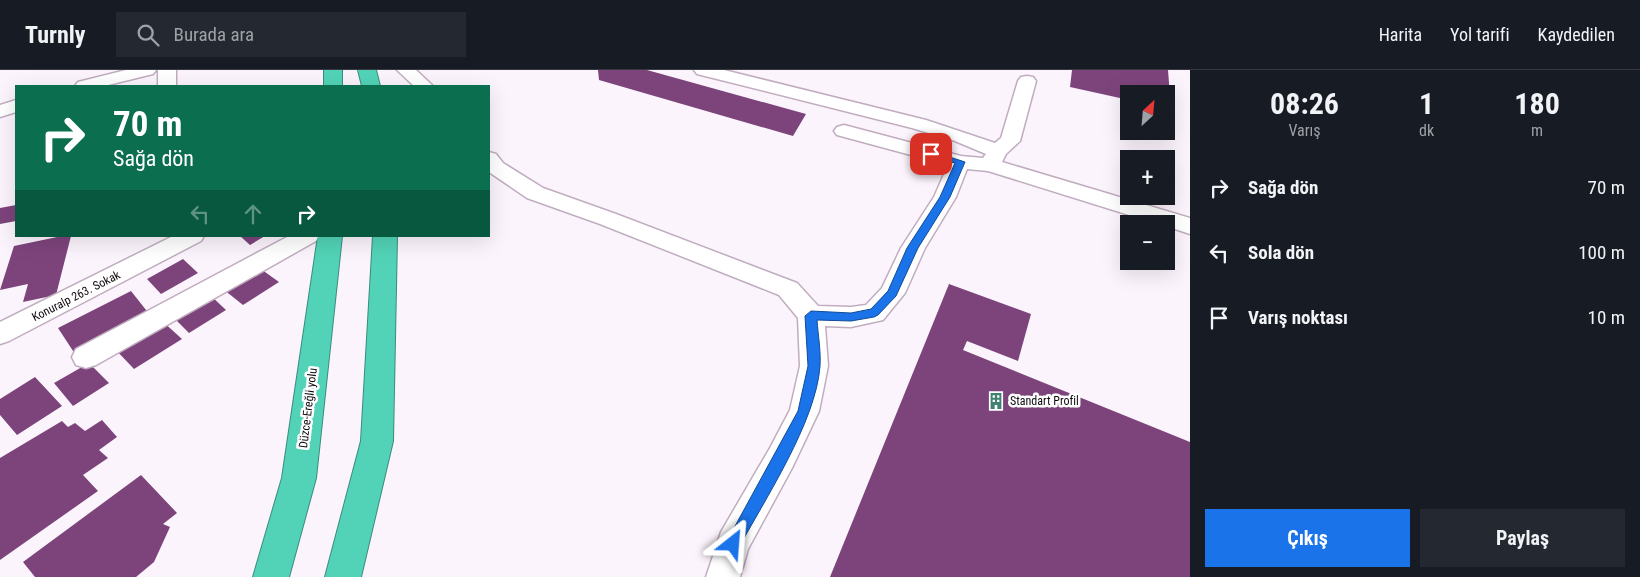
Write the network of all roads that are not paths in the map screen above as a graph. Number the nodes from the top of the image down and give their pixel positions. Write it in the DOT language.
graph roads {
  1 [pos="147,70"];
  2 [pos="167,70"];
  3 [pos="333,70"];
  4 [pos="367,70"];
  5 [pos="406,70"];
  6 [pos="703,70"];
  7 [pos="1027,82"];
  8 [pos="88,85"];
  9 [pos="167,85"];
  10 [pos="334,85"];
  11 [pos="371,85"];
  12 [pos="423,85"];
  13 [pos="15,106"];
  14 [pos="0,111"];
  15 [pos="844,130"];
  16 [pos="993,158"];
  17 [pos="490,159"];
  18 [pos="960,162"];
  19 [pos="1190,226"];
  20 [pos="189,237"];
  21 [pos="306,237"];
  22 [pos="330,237"];
  23 [pos="385,237"];
  24 [pos="152,247"];
  25 [pos="811,316"];
  26 [pos="0,334"];
  27 [pos="86,357"];
  28 [pos="271,577"];
  29 [pos="343,577"];
  30 [pos="723,577"];
  1 -- 8 [label="street"];
  2 -- 9 [label="street"];
  3 -- 10 [label="highway"];
  4 -- 11 [label="highway"];
  5 -- 12 [label="street"];
  6 -- 16 [label="street"];
  7 -- 16 [label="street"];
  13 -- 14 [label="street"];
  15 -- 18 [label="street"];
  16 -- 18 [label="street"];
  16 -- 19 [label="street"];
  17 -- 25 [label="street"];
  18 -- 25 [label="street"];
  20 -- 24 [label="street, Konuralp 263. Sokak"];
  21 -- 27 [label="street"];
  22 -- 28 [label="highway, Düzce-Ereğli yolu"];
  23 -- 29 [label="highway"];
  24 -- 26 [label="street, Konuralp 263. Sokak"];
  25 -- 30 [label="street"];
}
